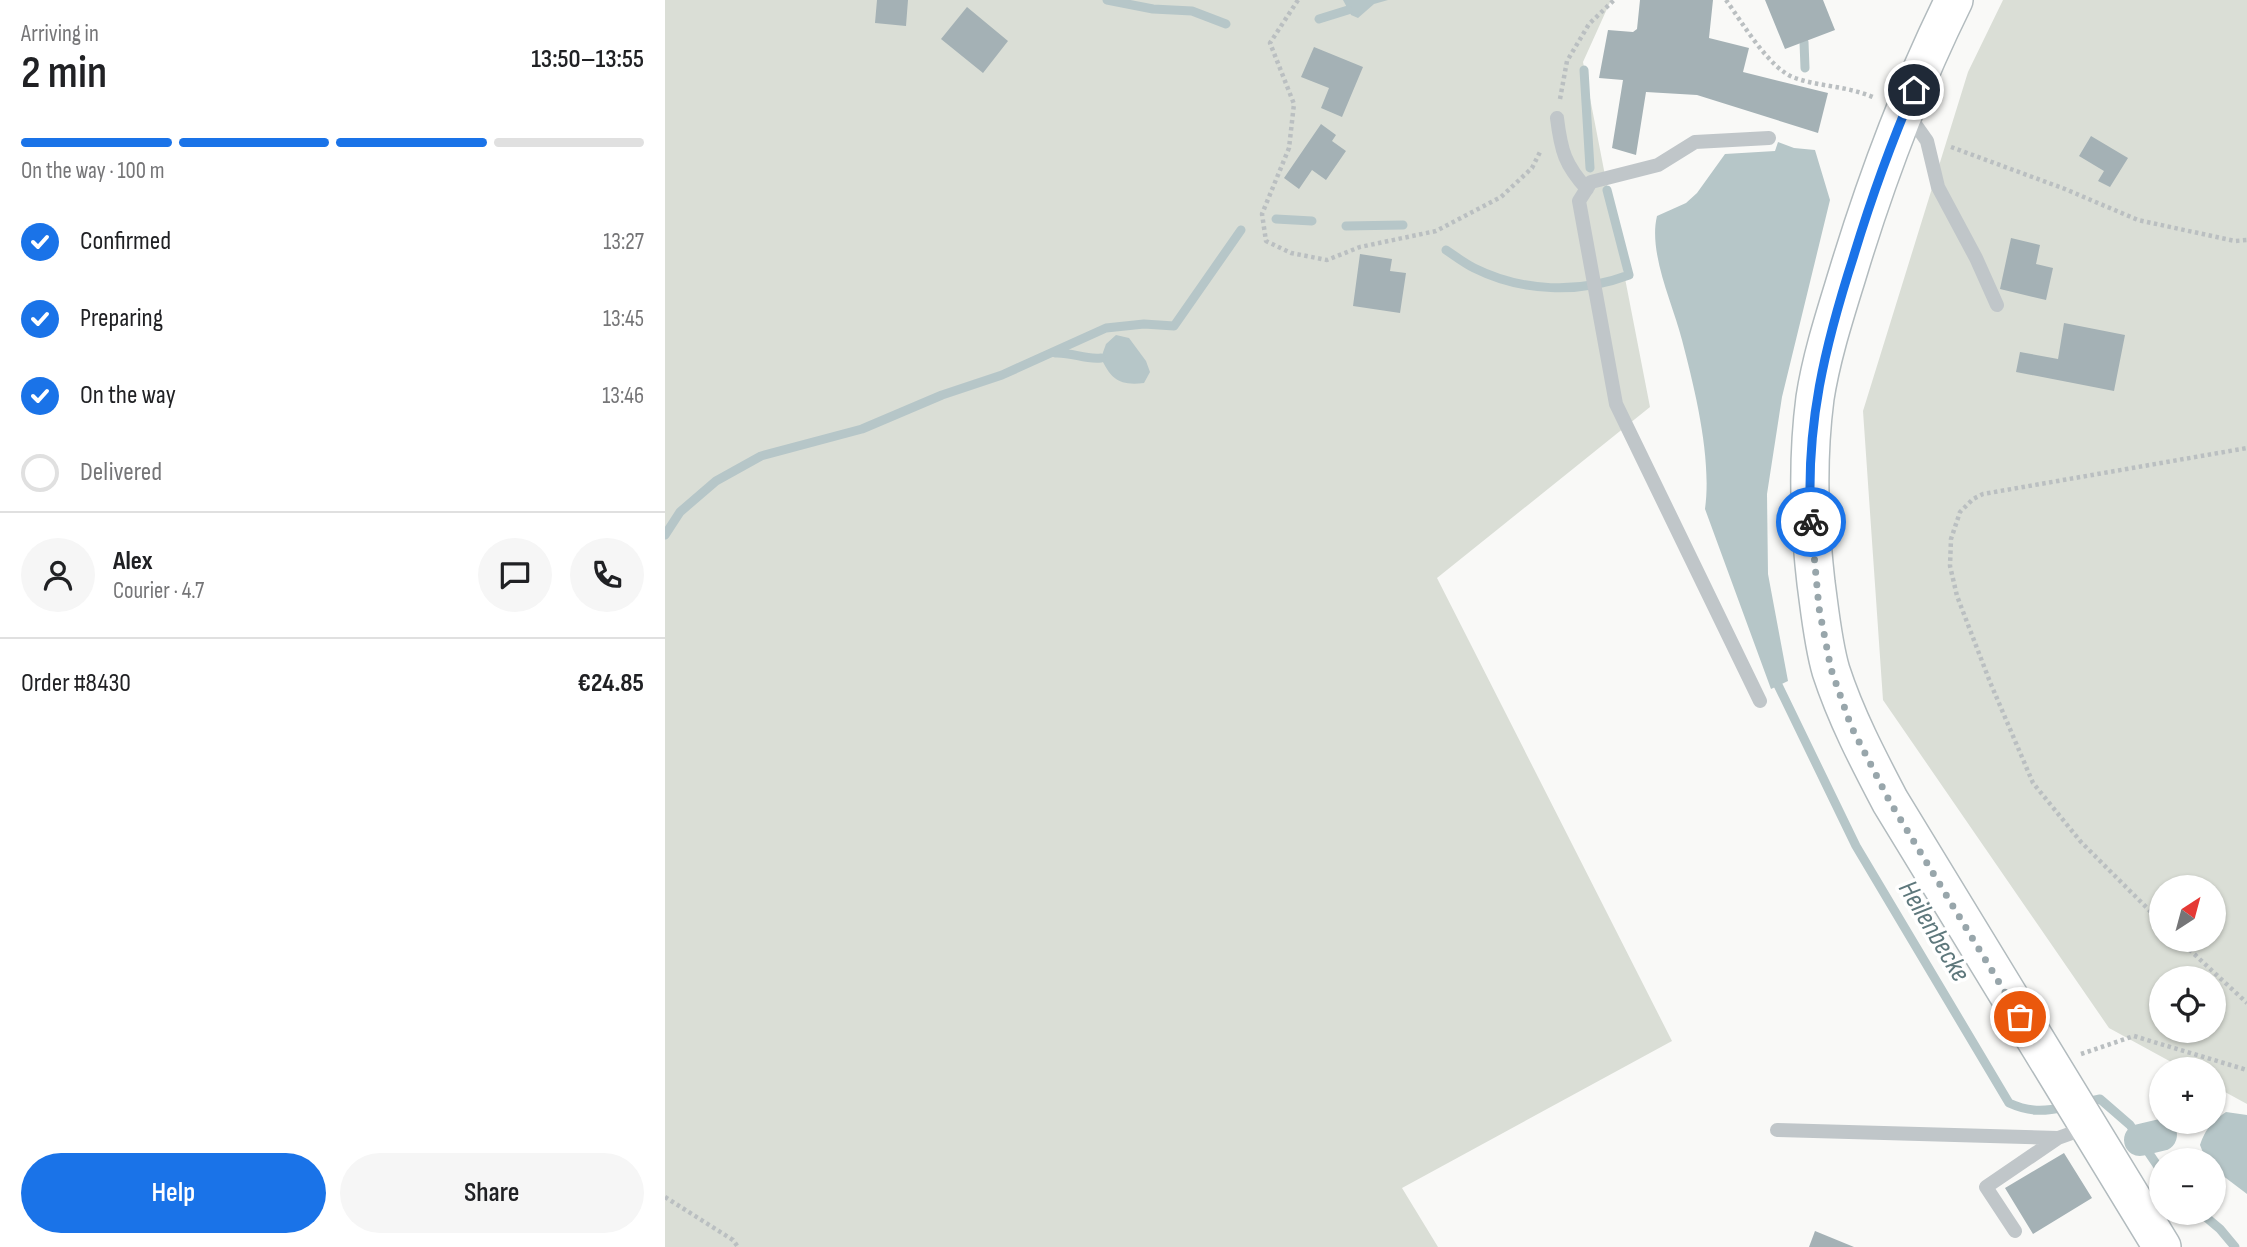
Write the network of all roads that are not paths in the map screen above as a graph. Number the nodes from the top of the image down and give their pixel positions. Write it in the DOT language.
graph roads {
  1 [pos="1954,0"];
  2 [pos="1905,111"];
  3 [pos="1557,118"];
  4 [pos="1769,138"];
  5 [pos="1587,189"];
  6 [pos="1997,305"];
  7 [pos="1760,701"];
  8 [pos="2077,1129"];
  9 [pos="1777,1130"];
  10 [pos="2015,1231"];
  11 [pos="2162,1247"];
  1 -- 2 [label="main road"];
  2 -- 6 [label="lane"];
  2 -- 8 [label="main road"];
  3 -- 5 [label="lane"];
  4 -- 5 [label="lane"];
  5 -- 7 [label="lane"];
  8 -- 9 [label="lane"];
  8 -- 10 [label="lane"];
  8 -- 11 [label="main road"];
}
